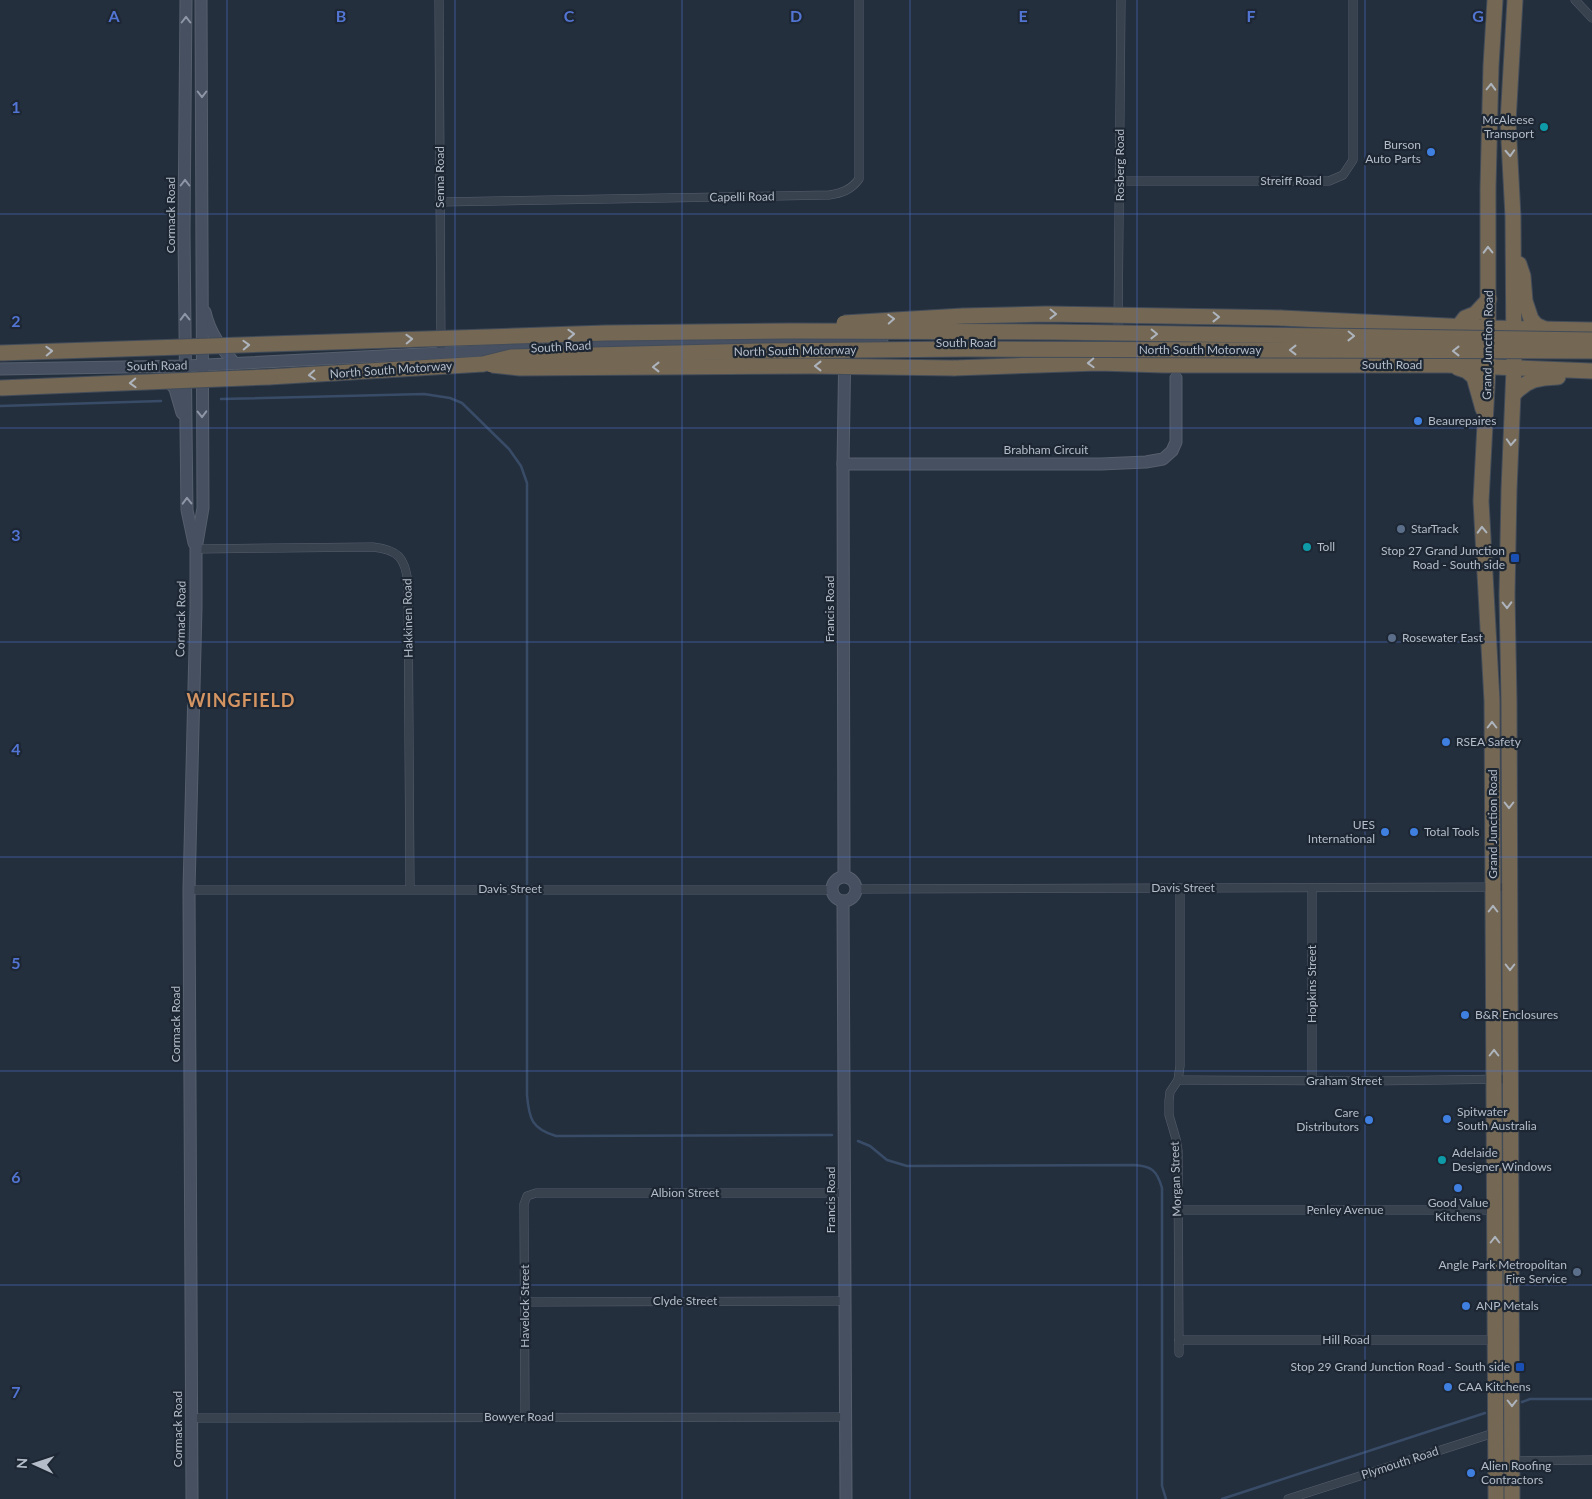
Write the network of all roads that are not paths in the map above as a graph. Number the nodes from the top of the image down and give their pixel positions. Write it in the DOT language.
graph roads {
  1 [pos="186,0"];
  2 [pos="201,0"];
  3 [pos="439,0"];
  4 [pos="859,0"];
  5 [pos="1121,0"];
  6 [pos="1353,0"];
  7 [pos="1495,0"];
  8 [pos="1516,0"];
  9 [pos="1575,0"];
  10 [pos="1592,18"];
  11 [pos="1119,181"];
  12 [pos="440,202"];
  13 [pos="184,231"];
  14 [pos="201,231"];
  15 [pos="1513,248"];
  16 [pos="1489,298"];
  17 [pos="201,299"];
  18 [pos="1458,326"];
  19 [pos="1489,328"];
  20 [pos="1514,328"];
  21 [pos="1118,330"];
  22 [pos="1548,330"];
  23 [pos="1592,330"];
  24 [pos="790,331"];
  25 [pos="1592,340"];
  26 [pos="845,342"];
  27 [pos="1592,351"];
  28 [pos="0,353"];
  29 [pos="440,354"];
  30 [pos="235,364"];
  31 [pos="483,364"];
  32 [pos="201,365"];
  33 [pos="1164,365"];
  34 [pos="1192,365"];
  35 [pos="1447,365"];
  36 [pos="186,366"];
  37 [pos="156,367"];
  38 [pos="1488,367"];
  39 [pos="1514,368"];
  40 [pos="0,369"];
  41 [pos="1552,370"];
  42 [pos="1591,371"];
  43 [pos="1176,378"];
  44 [pos="0,388"];
  45 [pos="1514,394"];
  46 [pos="1486,415"];
  47 [pos="186,426"];
  48 [pos="843,464"];
  49 [pos="196,549"];
  50 [pos="844,876"];
  51 [pos="1493,887"];
  52 [pos="1510,887"];
  53 [pos="1180,888"];
  54 [pos="1312,888"];
  55 [pos="410,889"];
  56 [pos="856,889"];
  57 [pos="189,890"];
  58 [pos="832,890"];
  59 [pos="844,901"];
  60 [pos="1494,1079"];
  61 [pos="1511,1079"];
  62 [pos="1178,1080"];
  63 [pos="1312,1081"];
  64 [pos="845,1193"];
  65 [pos="527,1196"];
  66 [pos="1178,1210"];
  67 [pos="1495,1210"];
  68 [pos="1511,1210"];
  69 [pos="845,1301"];
  70 [pos="525,1302"];
  71 [pos="1180,1340"];
  72 [pos="1496,1340"];
  73 [pos="1512,1340"];
  74 [pos="1180,1353"];
  75 [pos="525,1417"];
  76 [pos="846,1417"];
  77 [pos="192,1418"];
  78 [pos="1496,1432"];
  79 [pos="1512,1432"];
  80 [pos="1592,1460"];
  81 [pos="1512,1461"];
  82 [pos="1496,1462"];
  83 [pos="192,1499"];
  84 [pos="846,1499"];
  85 [pos="1288,1499"];
  86 [pos="1496,1499"];
  87 [pos="1512,1499"];
  13 -- 1 [label="street, Cormack Road, one-way"];
  2 -- 14 [label="street, Cormack Road, one-way"];
  3 -- 12 [label="street, Senna Road"];
  4 -- 12 [label="street, Capelli Road"];
  5 -- 11 [label="street, Rosberg Road"];
  6 -- 11 [label="street, Streiff Road"];
  16 -- 7 [label="highway, Grand Junction Road, one-way"];
  8 -- 15 [label="highway, Grand Junction Road, one-way"];
  9 -- 10 [label="street"];
  11 -- 21 [label="street, Rosberg Road"];
  12 -- 29 [label="street, Senna Road"];
  13 -- 14 [label="street"];
  36 -- 13 [label="street, Cormack Road, one-way"];
  14 -- 17 [label="street, Cormack Road"];
  15 -- 20 [label="highway, Grand Junction Road"];
  15 -- 22 [label="highway"];
  16 -- 18 [label="highway"];
  16 -- 19 [label="highway, Grand Junction Road"];
  17 -- 30 [label="street"];
  17 -- 32 [label="street, Cormack Road"];
  18 -- 19 [label="highway"];
  24 -- 18 [label="highway, one-way, bridge"];
  19 -- 20 [label="highway"];
  19 -- 38 [label="highway, Grand Junction Road"];
  20 -- 22 [label="highway"];
  20 -- 39 [label="highway, Grand Junction Road"];
  21 -- 26 [label="street, South Road"];
  22 -- 23 [label="highway"];
  22 -- 41 [label="highway"];
  24 -- 25 [label="highway, North South Motorway, one-way, bridge"];
  28 -- 24 [label="highway, North South Motorway, one-way, bridge"];
  26 -- 29 [label="street, South Road"];
  26 -- 48 [label="street, Francis Road"];
  27 -- 31 [label="highway, North South Motorway, one-way, bridge"];
  29 -- 30 [label="street, South Road"];
  30 -- 32 [label="street, South Road"];
  33 -- 31 [label="highway, South Road, one-way, bridge"];
  31 -- 44 [label="highway, North South Motorway, one-way, bridge"];
  32 -- 36 [label="street, South Road"];
  32 -- 49 [label="street, Cormack Road, one-way"];
  33 -- 34 [label="highway, South Road"];
  33 -- 43 [label="street"];
  34 -- 35 [label="highway, South Road"];
  34 -- 43 [label="street"];
  35 -- 38 [label="highway, South Road"];
  35 -- 46 [label="highway"];
  36 -- 37 [label="street, South Road"];
  36 -- 47 [label="street, Cormack Road"];
  37 -- 40 [label="street, South Road"];
  37 -- 47 [label="street"];
  38 -- 39 [label="highway, South Road"];
  38 -- 46 [label="highway, Grand Junction Road"];
  39 -- 41 [label="highway, South Road"];
  39 -- 45 [label="highway, Grand Junction Road"];
  41 -- 42 [label="highway, South Road"];
  42 -- 45 [label="highway"];
  43 -- 48 [label="street, Brabham Circuit"];
  45 -- 52 [label="highway, Grand Junction Road, one-way"];
  51 -- 46 [label="highway, Grand Junction Road, one-way"];
  49 -- 47 [label="street, Cormack Road, one-way"];
  48 -- 50 [label="street, Francis Road"];
  49 -- 55 [label="street, Hakkinen Road"];
  49 -- 57 [label="street, Cormack Road"];
  50 -- 56 [label="street"];
  50 -- 58 [label="street"];
  51 -- 52 [label="street, Davis Street"];
  51 -- 54 [label="street, Davis Street"];
  60 -- 51 [label="highway, Grand Junction Road, one-way"];
  52 -- 61 [label="highway, Grand Junction Road, one-way"];
  53 -- 54 [label="street, Davis Street"];
  53 -- 56 [label="street, Davis Street"];
  53 -- 62 [label="street, Morgan Street"];
  54 -- 63 [label="street, Hopkins Street"];
  55 -- 57 [label="street, Davis Street"];
  55 -- 58 [label="street, Davis Street"];
  56 -- 59 [label="street"];
  57 -- 77 [label="street, Cormack Road"];
  58 -- 59 [label="street"];
  59 -- 64 [label="street, Francis Road"];
  60 -- 61 [label="street, Graham Street"];
  60 -- 63 [label="street, Graham Street"];
  60 -- 67 [label="highway, Grand Junction Road"];
  61 -- 68 [label="highway, Grand Junction Road"];
  62 -- 63 [label="street, Graham Street"];
  62 -- 66 [label="street, Morgan Street"];
  64 -- 65 [label="street, Albion Street"];
  64 -- 69 [label="street, Francis Road"];
  65 -- 70 [label="street, Havelock Street"];
  66 -- 67 [label="street, Penley Avenue"];
  66 -- 71 [label="street, Morgan Street"];
  67 -- 68 [label="street, Penley Avenue"];
  72 -- 67 [label="highway, Grand Junction Road, one-way"];
  68 -- 73 [label="highway, Grand Junction Road"];
  69 -- 70 [label="street, Clyde Street"];
  69 -- 76 [label="street, Francis Road"];
  70 -- 75 [label="street, Havelock Street"];
  71 -- 72 [label="street, Hill Road"];
  71 -- 74 [label="street, Morgan Street"];
  72 -- 73 [label="street, Hill Road"];
  72 -- 78 [label="highway, Grand Junction Road"];
  73 -- 79 [label="highway, Grand Junction Road, one-way"];
  75 -- 76 [label="street, Bowyer Road"];
  75 -- 77 [label="street, Bowyer Road"];
  76 -- 84 [label="street, Francis Road"];
  77 -- 83 [label="street, Cormack Road"];
  78 -- 79 [label="street, Plymouth Road"];
  78 -- 82 [label="highway, Grand Junction Road"];
  78 -- 85 [label="street, Plymouth Road"];
  79 -- 81 [label="highway, Grand Junction Road"];
  80 -- 81 [label="street"];
  81 -- 82 [label="street"];
  81 -- 87 [label="highway, Grand Junction Road"];
  82 -- 86 [label="highway, Grand Junction Road"];
}
